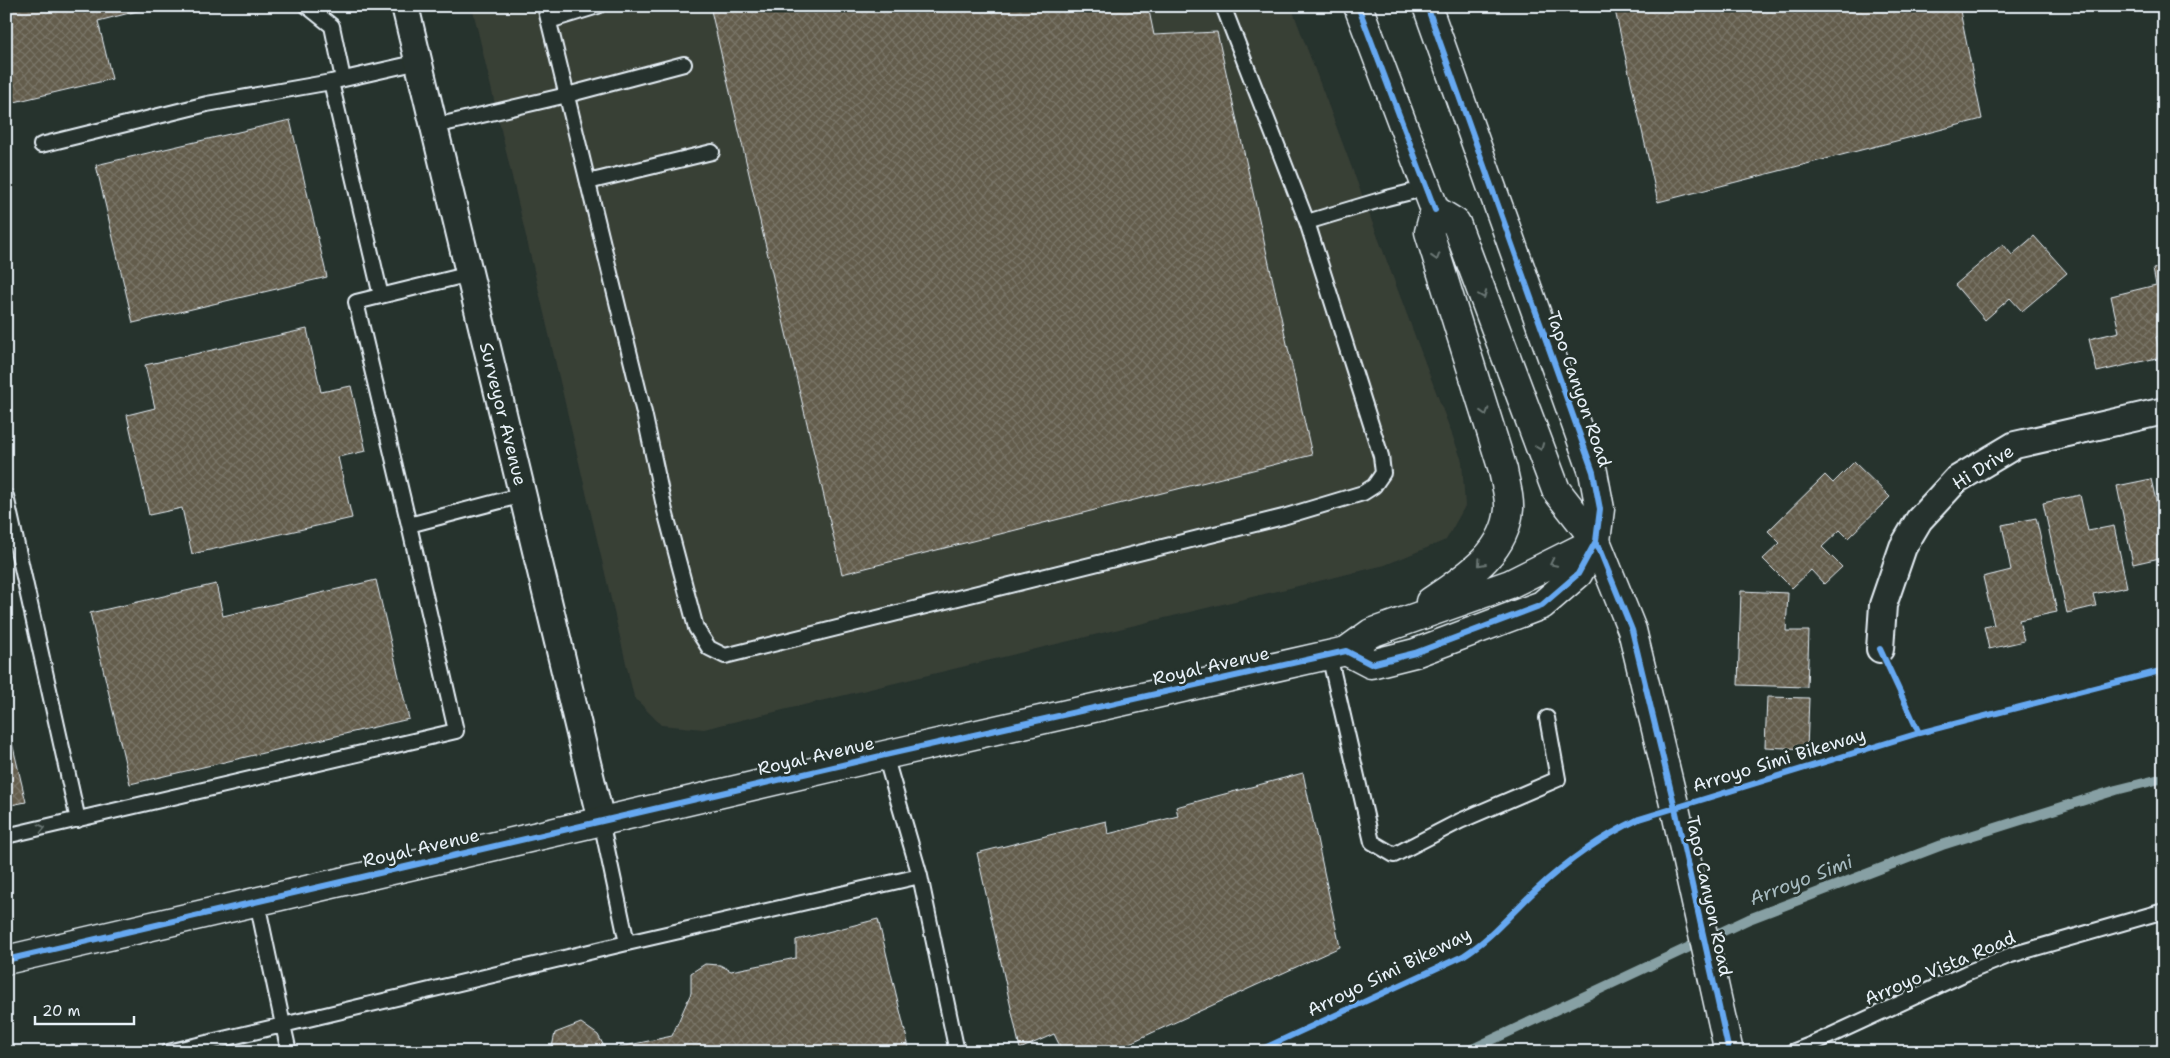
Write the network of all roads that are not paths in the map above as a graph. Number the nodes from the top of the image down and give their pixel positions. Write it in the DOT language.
graph roads {
  1 [pos="307,6"];
  2 [pos="405,6"];
  3 [pos="546,6"];
  4 [pos="598,6"];
  5 [pos="1224,6"];
  6 [pos="1358,6"];
  7 [pos="1427,6"];
  8 [pos="549,21"];
  9 [pos="419,62"];
  10 [pos="684,64"];
  11 [pos="337,80"];
  12 [pos="567,95"];
  13 [pos="435,126"];
  14 [pos="41,145"];
  15 [pos="712,152"];
  16 [pos="588,182"];
  17 [pos="1431,199"];
  18 [pos="1307,222"];
  19 [pos="470,274"];
  20 [pos="382,296"];
  21 [pos="2164,411"];
  22 [pos="523,495"];
  23 [pos="6,496"];
  24 [pos="409,525"];
  25 [pos="1596,541"];
  26 [pos="1406,620"];
  27 [pos="1880,649"];
  28 [pos="1337,653"];
  29 [pos="1547,718"];
  30 [pos="885,755"];
  31 [pos="78,820"];
  32 [pos="602,821"];
  33 [pos="6,836"];
  34 [pos="920,876"];
  35 [pos="257,902"];
  36 [pos="2164,911"];
  37 [pos="627,943"];
  38 [pos="6,960"];
  39 [pos="284,1025"];
  40 [pos="1727,1043"];
  41 [pos="168,1052"];
  42 [pos="289,1052"];
  43 [pos="957,1052"];
  44 [pos="1792,1052"];
  1 -- 11 [label="lane"];
  2 -- 9 [label="street, Surveyor Avenue"];
  3 -- 8 [label="lane"];
  4 -- 8 [label="lane"];
  5 -- 18 [label="lane"];
  6 -- 17 [label="main road"];
  7 -- 25 [label="main road, Tapo Canyon Road"];
  8 -- 12 [label="lane"];
  9 -- 11 [label="lane"];
  9 -- 13 [label="street, Surveyor Avenue"];
  10 -- 12 [label="lane"];
  11 -- 14 [label="lane"];
  11 -- 20 [label="lane"];
  12 -- 13 [label="lane"];
  12 -- 16 [label="lane"];
  13 -- 19 [label="street, Surveyor Avenue"];
  15 -- 16 [label="lane"];
  16 -- 18 [label="lane"];
  17 -- 18 [label="lane"];
  17 -- 25 [label="main road, Tapo Canyon Road, one-way"];
  17 -- 26 [label="main road, one-way"];
  19 -- 20 [label="lane"];
  19 -- 22 [label="street, Surveyor Avenue"];
  20 -- 24 [label="lane"];
  21 -- 27 [label="street, Hi Drive"];
  22 -- 24 [label="lane"];
  22 -- 32 [label="street, Surveyor Avenue"];
  23 -- 31 [label="lane"];
  24 -- 31 [label="lane"];
  25 -- 26 [label="main road, Royal Avenue, one-way"];
  25 -- 28 [label="main road"];
  25 -- 40 [label="main road, Tapo Canyon Road"];
  26 -- 28 [label="main road, Royal Avenue"];
  28 -- 29 [label="lane"];
  28 -- 30 [label="main road, Royal Avenue"];
  30 -- 32 [label="main road, Royal Avenue"];
  30 -- 34 [label="lane"];
  33 -- 31 [label="lane, one-way"];
  32 -- 35 [label="main road, Royal Avenue"];
  32 -- 37 [label="lane"];
  34 -- 37 [label="lane"];
  34 -- 43 [label="lane"];
  35 -- 38 [label="main road, Royal Avenue"];
  35 -- 39 [label="lane"];
  36 -- 44 [label="lane, Arroyo Vista Road"];
  37 -- 39 [label="lane"];
  39 -- 41 [label="lane"];
  39 -- 42 [label="lane"];
}
